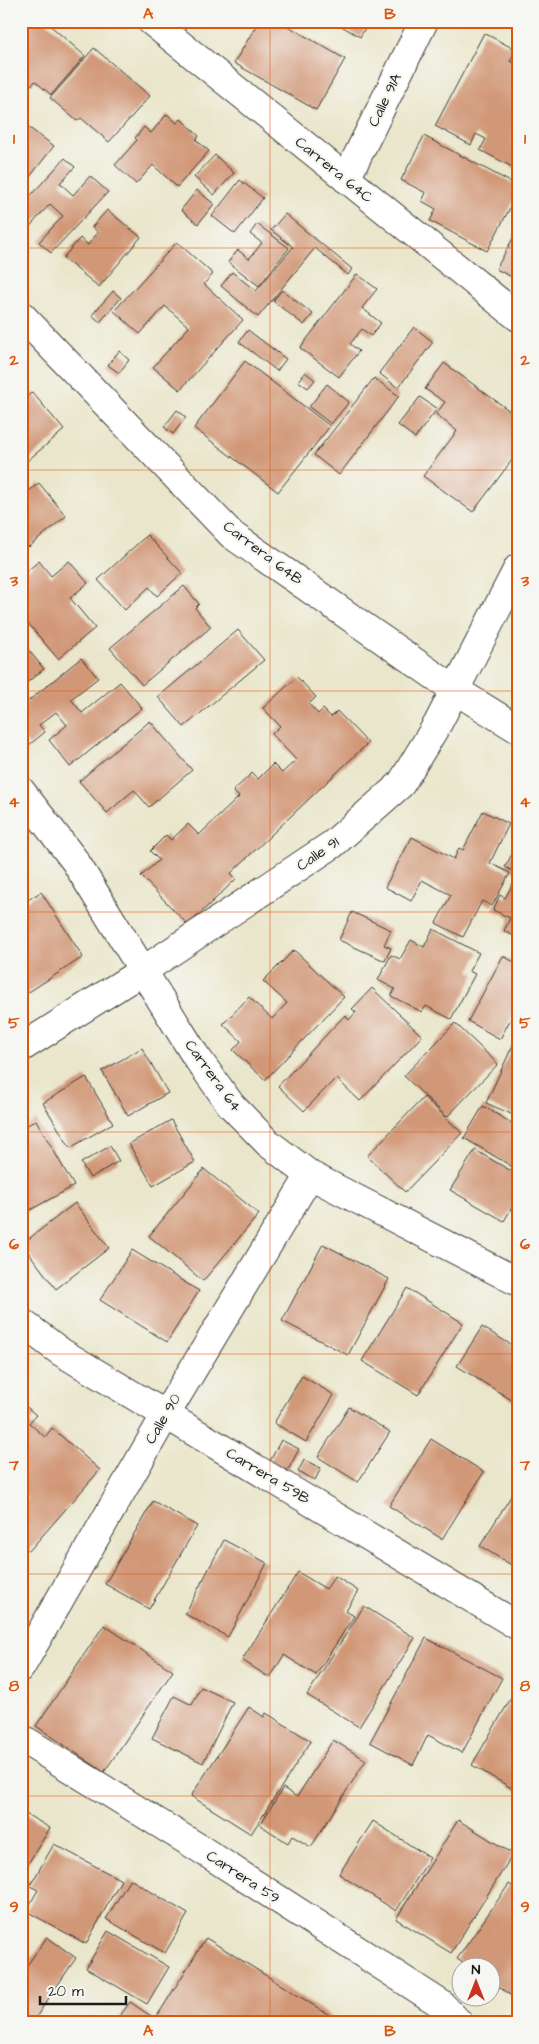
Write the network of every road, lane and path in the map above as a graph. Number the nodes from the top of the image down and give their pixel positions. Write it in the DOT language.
graph roads {
  1 [pos="151,21"];
  2 [pos="424,21"];
  3 [pos="346,179"];
  4 [pos="21,315"];
  5 [pos="518,317"];
  6 [pos="518,568"];
  7 [pos="456,690"];
  8 [pos="518,729"];
  9 [pos="21,791"];
  10 [pos="144,970"];
  11 [pos="21,1048"];
  12 [pos="310,1175"];
  13 [pos="518,1282"];
  14 [pos="21,1322"];
  15 [pos="166,1414"];
  16 [pos="518,1626"];
  17 [pos="21,1667"];
  18 [pos="21,1738"];
  19 [pos="459,2023"];
  1 -- 3 [label="street, Carrera 64C"];
  2 -- 3 [label="street, Calle 91A"];
  3 -- 5 [label="street, Carrera 64C"];
  4 -- 7 [label="street, Carrera 64B"];
  6 -- 7 [label="street, Calle 91"];
  7 -- 8 [label="street, Carrera 64B"];
  7 -- 10 [label="street, Calle 91"];
  9 -- 10 [label="street, Carrera 64"];
  10 -- 11 [label="street, Calle 91"];
  10 -- 12 [label="street, Carrera 64"];
  12 -- 13 [label="street, Carrera 64"];
  12 -- 15 [label="street, Calle 90"];
  14 -- 15 [label="street, Carrera 59B"];
  15 -- 16 [label="street, Carrera 59B"];
  15 -- 17 [label="street, Calle 90"];
  18 -- 19 [label="street, Carrera 59"];
}
